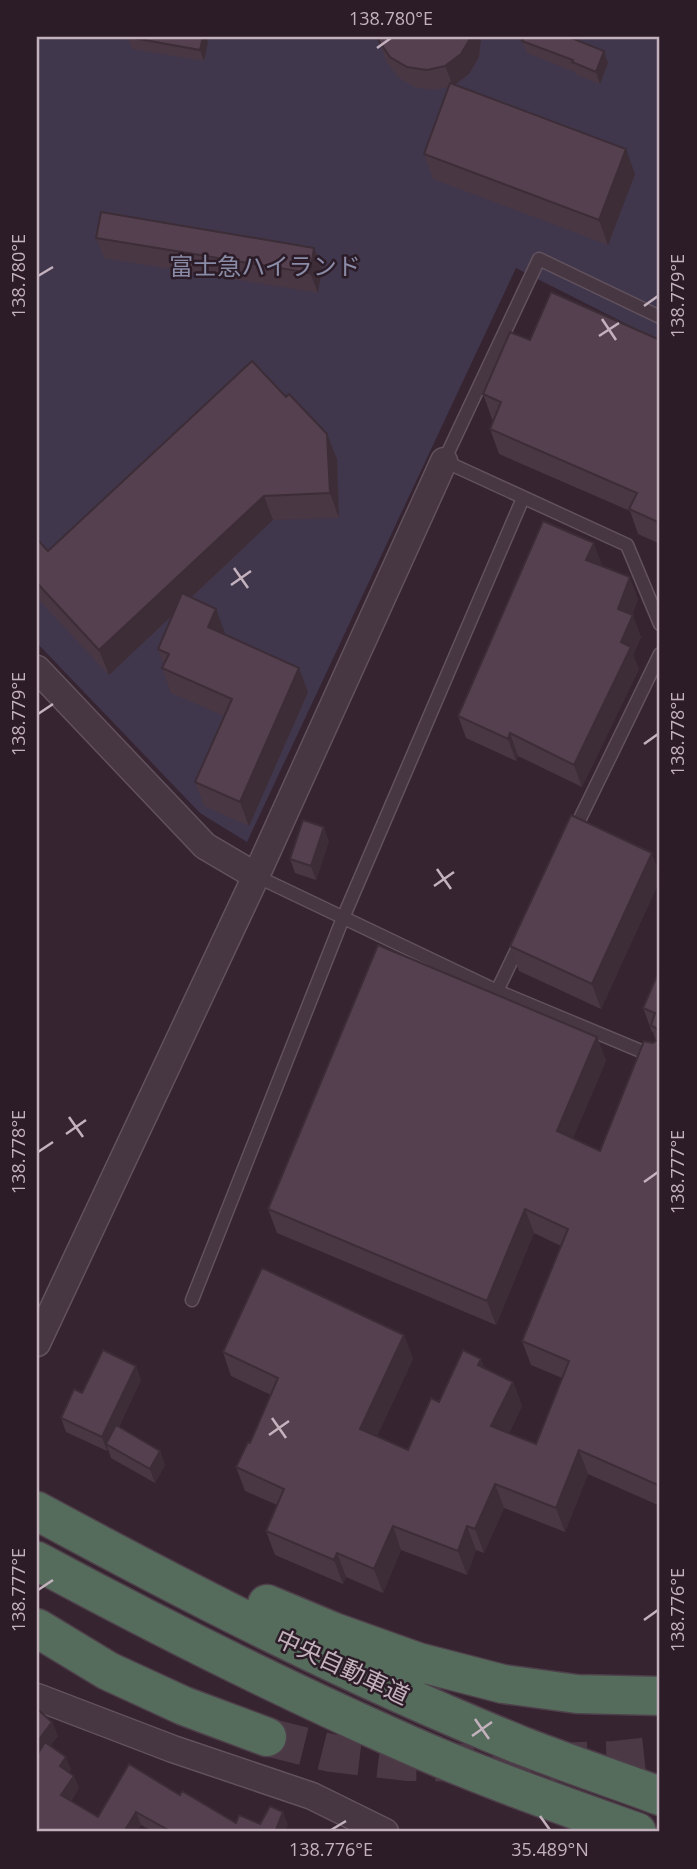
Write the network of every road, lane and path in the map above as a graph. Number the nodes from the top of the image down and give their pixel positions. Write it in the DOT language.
graph roads {
  1 [pos="660,317"];
  2 [pos="444,461"];
  3 [pos="523,498"];
  4 [pos="660,624"];
  5 [pos="660,654"];
  6 [pos="37,669"];
  7 [pos="569,841"];
  8 [pos="256,876"];
  9 [pos="343,918"];
  10 [pos="527,928"];
  11 [pos="497,991"];
  12 [pos="660,1059"];
  13 [pos="192,1300"];
  14 [pos="37,1343"];
  15 [pos="37,1497"];
  16 [pos="37,1511"];
  17 [pos="37,1561"];
  18 [pos="37,1628"];
  19 [pos="660,1696"];
  20 [pos="37,1697"];
  21 [pos="267,1737"];
  22 [pos="660,1796"];
  23 [pos="385,1832"];
  24 [pos="637,1832"];
  1 -- 2 [label="lane"];
  2 -- 3 [label="lane"];
  2 -- 8 [label="street"];
  3 -- 4 [label="lane"];
  3 -- 9 [label="lane"];
  5 -- 7 [label="lane"];
  6 -- 8 [label="street"];
  8 -- 9 [label="lane"];
  8 -- 14 [label="street"];
  9 -- 11 [label="lane"];
  9 -- 13 [label="lane"];
  10 -- 11 [label="lane"];
  11 -- 12 [label="lane"];
  15 -- 19 [label="highway"];
  16 -- 22 [label="highway, 中央自動車道"];
  17 -- 24 [label="highway, 中央自動車道"];
  18 -- 21 [label="highway"];
  20 -- 23 [label="street"];
}
